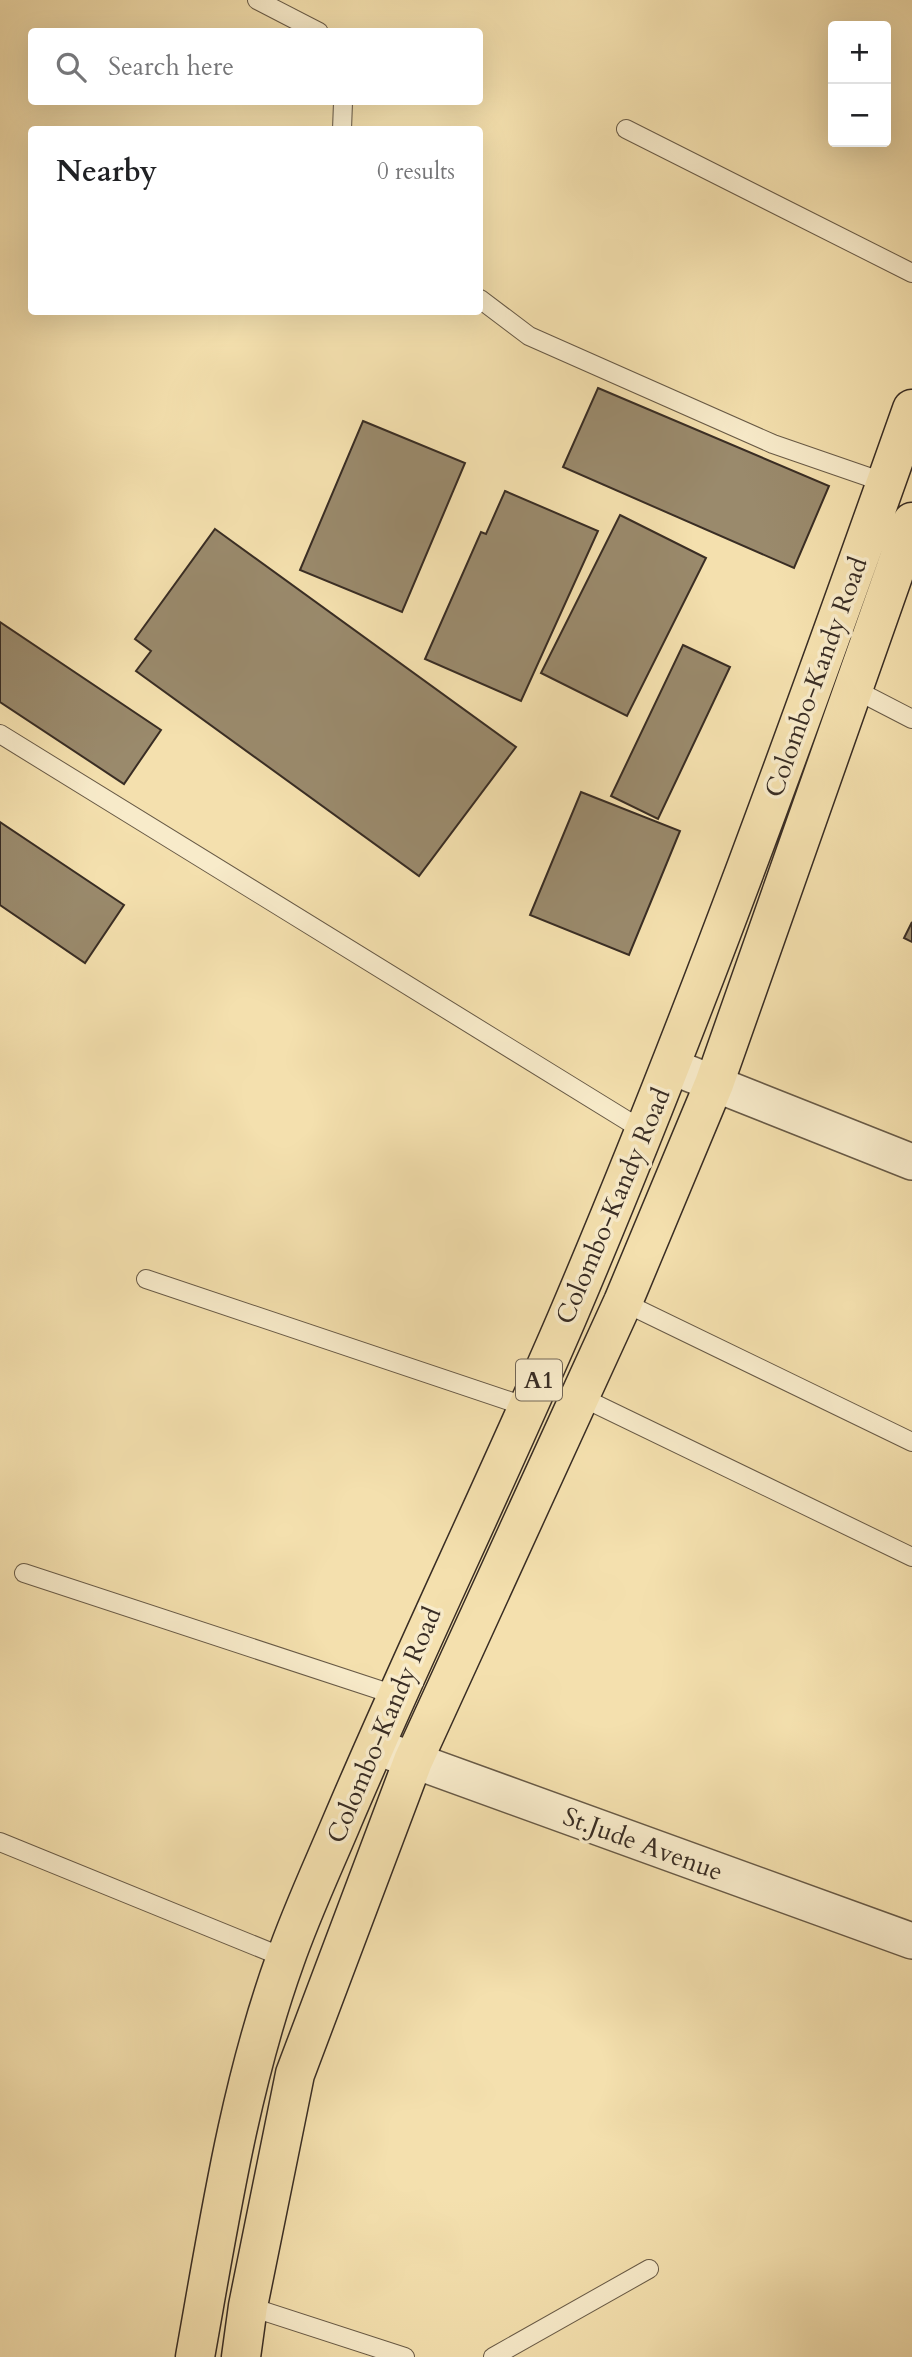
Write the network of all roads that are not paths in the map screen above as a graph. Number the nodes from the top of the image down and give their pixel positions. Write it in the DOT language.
graph roads {
  1 [pos="257,0"];
  2 [pos="311,28"];
  3 [pos="343,105"];
  4 [pos="342,126"];
  5 [pos="626,129"];
  6 [pos="912,273"];
  7 [pos="483,301"];
  8 [pos="912,408"];
  9 [pos="886,482"];
  10 [pos="912,522"];
  11 [pos="852,688"];
  12 [pos="912,719"];
  13 [pos="0,734"];
  14 [pos="670,1066"];
  15 [pos="714,1084"];
  16 [pos="644,1131"];
  17 [pos="912,1162"];
  18 [pos="146,1279"];
  19 [pos="623,1302"];
  20 [pos="579,1396"];
  21 [pos="527,1407"];
  22 [pos="912,1443"];
  23 [pos="912,1557"];
  24 [pos="24,1573"];
  25 [pos="395,1695"];
  26 [pos="374,1746"];
  27 [pos="413,1760"];
  28 [pos="0,1842"];
  29 [pos="912,1941"];
  30 [pos="285,1958"];
  31 [pos="649,2269"];
  32 [pos="248,2306"];
  33 [pos="195,2357"];
  34 [pos="241,2357"];
  35 [pos="405,2357"];
  36 [pos="494,2357"];
  1 -- 2 [label="lane"];
  3 -- 4 [label="lane"];
  5 -- 6 [label="lane"];
  7 -- 9 [label="lane"];
  8 -- 9 [label="highway, Colombo-Kandy Road / A1"];
  9 -- 14 [label="highway, Colombo-Kandy Road / A1"];
  10 -- 11 [label="highway, Colombo-Kandy Road / A1"];
  11 -- 12 [label="lane"];
  11 -- 15 [label="highway, Colombo-Kandy Road / A1"];
  13 -- 16 [label="lane"];
  14 -- 15 [label="street"];
  14 -- 16 [label="highway, Colombo-Kandy Road / A1"];
  15 -- 17 [label="street"];
  15 -- 19 [label="highway, Colombo-Kandy Road / A1"];
  16 -- 21 [label="highway, Colombo-Kandy Road / A1"];
  18 -- 21 [label="lane"];
  19 -- 20 [label="highway, Colombo-Kandy Road / A1"];
  19 -- 22 [label="lane"];
  20 -- 23 [label="lane"];
  20 -- 27 [label="highway, Colombo-Kandy Road / A1"];
  21 -- 25 [label="highway, Colombo-Kandy Road / A1"];
  24 -- 25 [label="lane"];
  25 -- 26 [label="highway, Colombo-Kandy Road / A1"];
  26 -- 27 [label="street, St.Jude Avenue"];
  26 -- 30 [label="highway, Colombo-Kandy Road / A1"];
  27 -- 29 [label="street, St.Jude Avenue"];
  27 -- 32 [label="highway, Colombo-Kandy Road / A1"];
  28 -- 30 [label="lane"];
  30 -- 33 [label="highway, Colombo-Kandy Road / A1"];
  31 -- 36 [label="lane"];
  32 -- 34 [label="highway, Colombo-Kandy Road / A1"];
  32 -- 35 [label="lane"];
}
